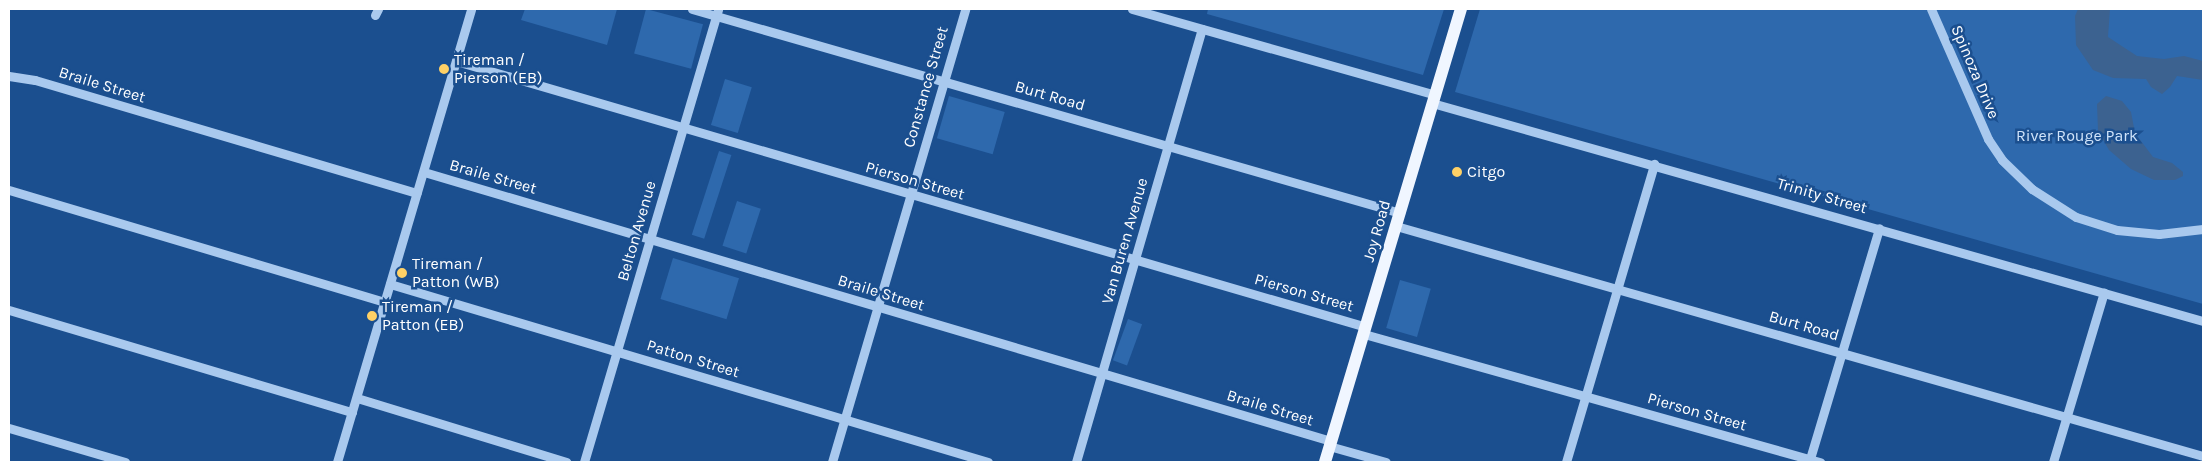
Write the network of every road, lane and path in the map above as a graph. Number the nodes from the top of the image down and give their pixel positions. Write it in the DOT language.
graph roads {
  1 [pos="471,9"];
  2 [pos="692,9"];
  3 [pos="965,9"];
  4 [pos="1132,9"];
  5 [pos="1461,9"];
  6 [pos="1931,9"];
  7 [pos="717,12"];
  8 [pos="1202,29"];
  9 [pos="456,61"];
  10 [pos="9,76"];
  11 [pos="944,81"];
  12 [pos="1434,99"];
  13 [pos="683,127"];
  14 [pos="1168,146"];
  15 [pos="1654,164"];
  16 [pos="424,172"];
  17 [pos="9,190"];
  18 [pos="417,194"];
  19 [pos="910,195"];
  20 [pos="1400,213"];
  21 [pos="1396,226"];
  22 [pos="1879,228"];
  23 [pos="2203,229"];
  24 [pos="651,239"];
  25 [pos="1135,260"];
  26 [pos="390,284"];
  27 [pos="1617,288"];
  28 [pos="2104,292"];
  29 [pos="385,302"];
  30 [pos="877,308"];
  31 [pos="9,310"];
  32 [pos="2203,321"];
  33 [pos="1365,330"];
  34 [pos="617,352"];
  35 [pos="1842,352"];
  36 [pos="1102,373"];
  37 [pos="1586,396"];
  38 [pos="356,398"];
  39 [pos="352,412"];
  40 [pos="2067,416"];
  41 [pos="844,420"];
  42 [pos="9,428"];
  43 [pos="1330,444"];
  44 [pos="2203,456"];
  45 [pos="1810,461"];
  46 [pos="125,462"];
  47 [pos="337,462"];
  48 [pos="566,462"];
  49 [pos="584,462"];
  50 [pos="832,462"];
  51 [pos="988,462"];
  52 [pos="1076,462"];
  53 [pos="1325,462"];
  54 [pos="1386,462"];
  55 [pos="1566,462"];
  56 [pos="1820,462"];
  57 [pos="2053,462"];
  1 -- 9 [label="street"];
  2 -- 7 [label="street, Burt Road"];
  3 -- 11 [label="street, Constance Street"];
  4 -- 8 [label="street, Trinity Street"];
  5 -- 12 [label="main road, Joy Road"];
  6 -- 23 [label="street, Spinoza Drive"];
  7 -- 11 [label="street, Burt Road"];
  7 -- 13 [label="street, Belton Avenue"];
  8 -- 12 [label="street, Trinity Street"];
  8 -- 14 [label="street, Van Buren Avenue"];
  9 -- 13 [label="street, Pierson Street"];
  9 -- 16 [label="street"];
  10 -- 18 [label="street, Braile Street"];
  11 -- 14 [label="street, Burt Road"];
  11 -- 19 [label="street, Constance Street"];
  12 -- 15 [label="street, Trinity Street"];
  12 -- 20 [label="main road, Joy Road"];
  13 -- 19 [label="street, Pierson Street"];
  13 -- 24 [label="street, Belton Avenue"];
  14 -- 20 [label="street, Burt Road"];
  14 -- 25 [label="street, Van Buren Avenue"];
  15 -- 22 [label="street, Trinity Street"];
  15 -- 27 [label="street"];
  16 -- 18 [label="street"];
  16 -- 24 [label="street, Braile Street"];
  17 -- 29 [label="street"];
  18 -- 26 [label="street"];
  19 -- 25 [label="street, Pierson Street"];
  19 -- 30 [label="street, Constance Street"];
  20 -- 21 [label="main road, Joy Road"];
  21 -- 27 [label="street, Burt Road"];
  21 -- 33 [label="main road, Joy Road"];
  22 -- 28 [label="street, Trinity Street"];
  22 -- 35 [label="street"];
  24 -- 30 [label="street, Braile Street"];
  24 -- 34 [label="street, Belton Avenue"];
  25 -- 33 [label="street, Pierson Street"];
  25 -- 36 [label="street, Van Buren Avenue"];
  26 -- 29 [label="street"];
  26 -- 34 [label="street, Patton Street"];
  27 -- 35 [label="street, Burt Road"];
  27 -- 37 [label="street"];
  28 -- 32 [label="street, Trinity Street"];
  28 -- 40 [label="street"];
  29 -- 38 [label="street"];
  30 -- 36 [label="street, Braile Street"];
  30 -- 41 [label="street, Constance Street"];
  31 -- 39 [label="street"];
  33 -- 37 [label="street, Pierson Street"];
  33 -- 43 [label="main road, Joy Road"];
  34 -- 41 [label="street, Patton Street"];
  34 -- 49 [label="street, Belton Avenue"];
  35 -- 40 [label="street, Burt Road"];
  35 -- 45 [label="street"];
  36 -- 43 [label="street, Braile Street"];
  36 -- 52 [label="street, Van Buren Avenue"];
  37 -- 45 [label="street, Pierson Street"];
  37 -- 55 [label="street"];
  38 -- 39 [label="street"];
  38 -- 48 [label="street"];
  39 -- 47 [label="street"];
  40 -- 44 [label="street, Burt Road"];
  40 -- 57 [label="street"];
  41 -- 50 [label="street, Constance Street"];
  41 -- 51 [label="street, Patton Street"];
  42 -- 46 [label="street"];
  43 -- 53 [label="main road, Joy Road"];
  43 -- 54 [label="street, Braile Street"];
  45 -- 56 [label="street, Pierson Street"];
}
